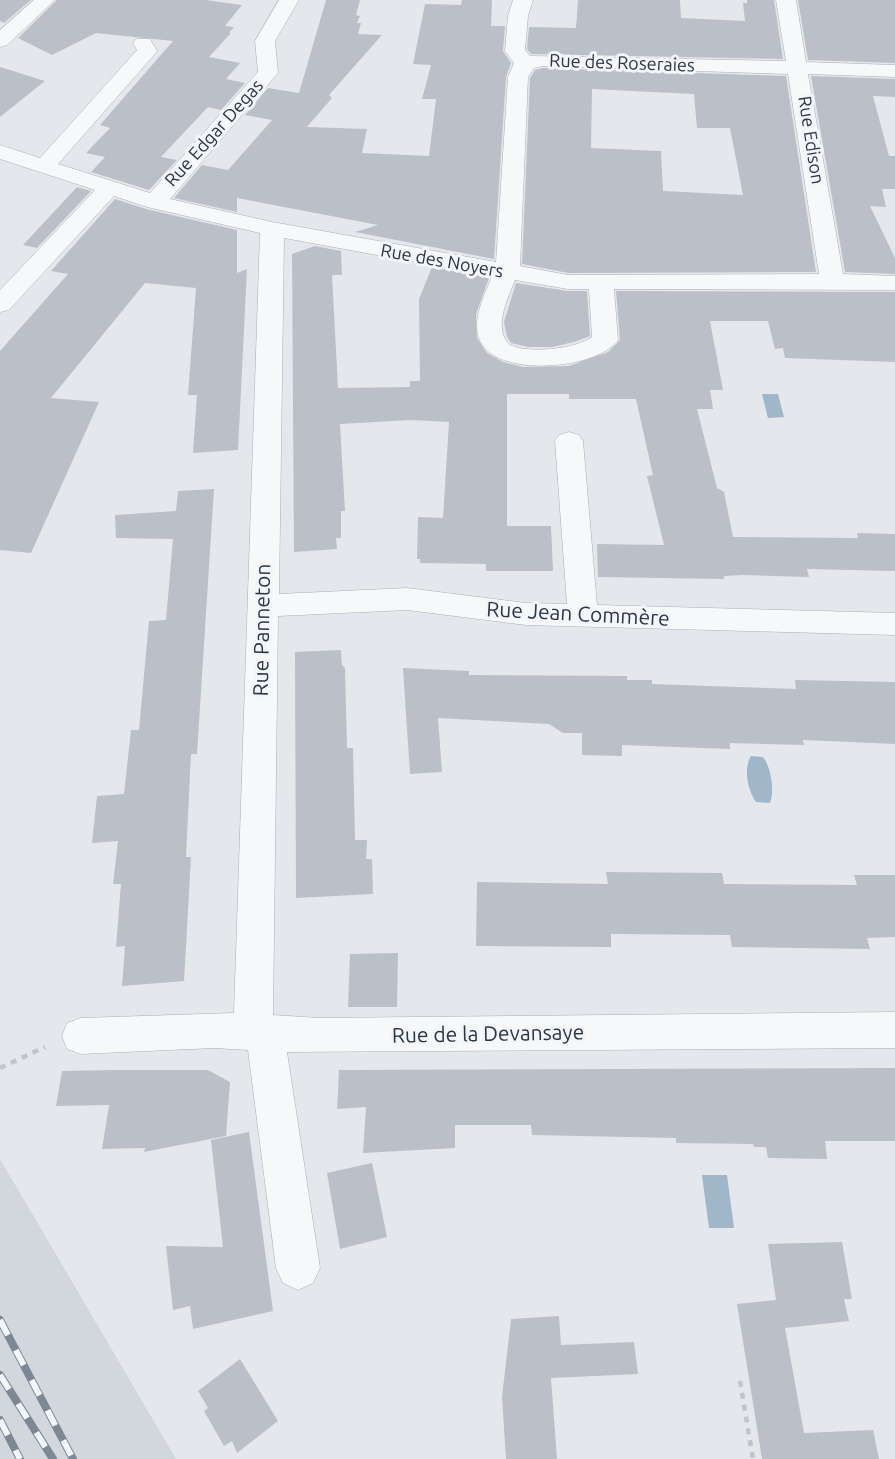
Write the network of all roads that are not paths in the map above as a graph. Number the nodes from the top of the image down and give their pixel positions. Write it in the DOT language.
graph roads {
  1 [pos="45,0"];
  2 [pos="289,0"];
  3 [pos="523,0"];
  4 [pos="786,0"];
  5 [pos="0,41"];
  6 [pos="143,43"];
  7 [pos="525,63"];
  8 [pos="798,68"];
  9 [pos="895,71"];
  10 [pos="0,152"];
  11 [pos="44,166"];
  12 [pos="111,186"];
  13 [pos="155,202"];
  14 [pos="272,229"];
  15 [pos="507,273"];
  16 [pos="832,281"];
  17 [pos="601,282"];
  18 [pos="895,283"];
  19 [pos="0,305"];
  20 [pos="569,441"];
  21 [pos="263,606"];
  22 [pos="583,616"];
  23 [pos="895,624"];
  24 [pos="895,1030"];
  25 [pos="259,1032"];
  26 [pos="64,1041"];
  27 [pos="298,1268"];
  1 -- 5 [label="street"];
  2 -- 13 [label="street, Rue Edgar Degas"];
  3 -- 7 [label="street"];
  4 -- 8 [label="street, Rue Edison"];
  6 -- 11 [label="street"];
  7 -- 8 [label="street, Rue des Roseraies"];
  7 -- 15 [label="street, Rue des Roseraies"];
  8 -- 9 [label="street, Rue des Roseraies"];
  8 -- 16 [label="street, Rue Edison"];
  10 -- 11 [label="street, Rue des Noyers"];
  11 -- 12 [label="street, Rue des Noyers"];
  12 -- 13 [label="street, Rue des Noyers"];
  12 -- 19 [label="street"];
  13 -- 14 [label="street, Rue des Noyers"];
  14 -- 15 [label="street, Rue des Noyers"];
  14 -- 21 [label="street, Rue Panneton"];
  15 -- 17 [label="street, Rue des Noyers"];
  15 -- 17 [label="street"];
  16 -- 17 [label="street, Rue des Noyers"];
  16 -- 18 [label="street, Rue des Noyers"];
  20 -- 22 [label="street"];
  21 -- 22 [label="street, Rue Jean Commère"];
  21 -- 25 [label="street, Rue Panneton"];
  22 -- 23 [label="street, Rue Jean Commère"];
  24 -- 25 [label="street, Rue de la Devansaye"];
  25 -- 26 [label="street, Rue de la Devansaye"];
  25 -- 27 [label="street, Rue Panneton"];
}
